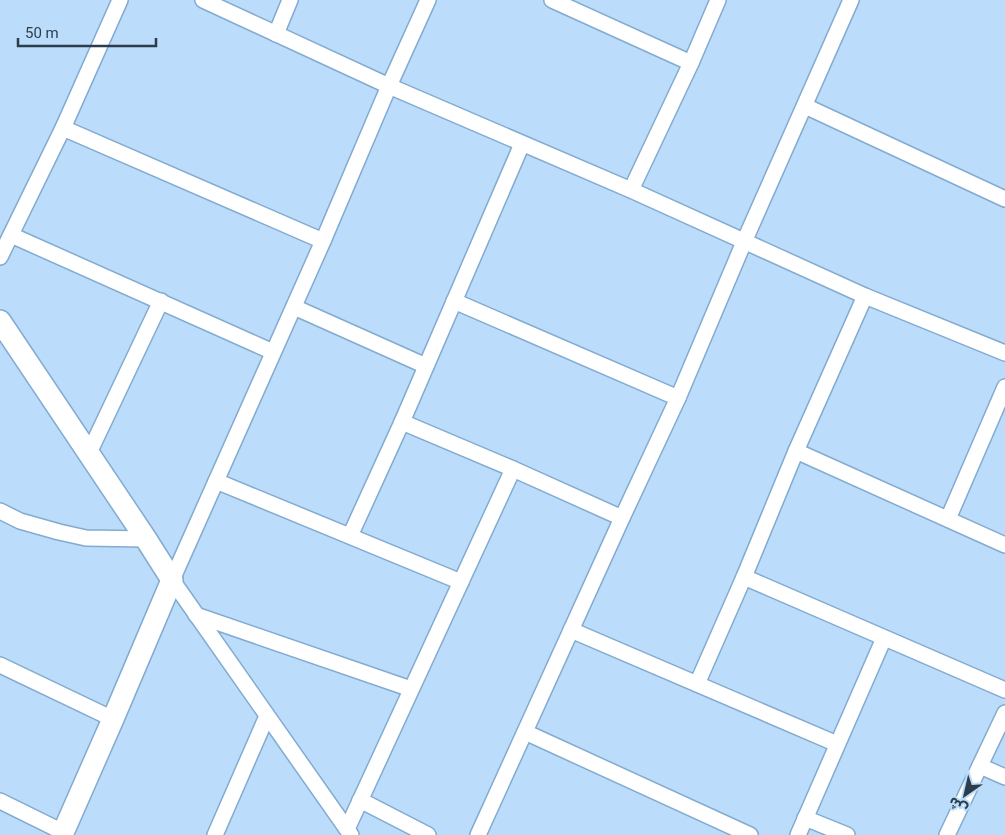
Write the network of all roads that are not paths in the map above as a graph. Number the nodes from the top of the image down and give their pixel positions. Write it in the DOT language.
graph roads {
  1 [pos="120,0"];
  2 [pos="202,0"];
  3 [pos="290,0"];
  4 [pos="428,0"];
  5 [pos="552,0"];
  6 [pos="718,0"];
  7 [pos="850,0"];
  8 [pos="276,34"];
  9 [pos="691,63"];
  10 [pos="389,86"];
  11 [pos="805,106"];
  12 [pos="63,128"];
  13 [pos="522,144"];
  14 [pos="631,190"];
  15 [pos="1005,199"];
  16 [pos="11,235"];
  17 [pos="323,241"];
  18 [pos="744,242"];
  19 [pos="0,257"];
  20 [pos="865,296"];
  21 [pos="454,301"];
  22 [pos="161,302"];
  23 [pos="294,307"];
  24 [pos="0,322"];
  25 [pos="273,352"];
  26 [pos="1005,352"];
  27 [pos="426,366"];
  28 [pos="1005,387"];
  29 [pos="678,398"];
  30 [pos="402,422"];
  31 [pos="796,451"];
  32 [pos="88,453"];
  33 [pos="513,469"];
  34 [pos="216,481"];
  35 [pos="0,511"];
  36 [pos="622,518"];
  37 [pos="948,519"];
  38 [pos="350,536"];
  39 [pos="146,539"];
  40 [pos="1005,545"];
  41 [pos="744,577"];
  42 [pos="172,580"];
  43 [pos="461,582"];
  44 [pos="196,615"];
  45 [pos="571,630"];
  46 [pos="884,638"];
  47 [pos="0,665"];
  48 [pos="697,684"];
  49 [pos="411,689"];
  50 [pos="1005,690"];
  51 [pos="1005,713"];
  52 [pos="267,716"];
  53 [pos="114,719"];
  54 [pos="525,732"];
  55 [pos="837,744"];
  56 [pos="980,766"];
  57 [pos="1005,777"];
  58 [pos="360,800"];
  59 [pos="0,801"];
  60 [pos="805,818"];
  61 [pos="349,832"];
  62 [pos="63,834"];
  63 [pos="215,835"];
  64 [pos="428,835"];
  65 [pos="478,835"];
  66 [pos="750,835"];
  67 [pos="798,835"];
  68 [pos="847,835"];
  69 [pos="947,835"];
  1 -- 12 [label="street"];
  2 -- 8 [label="street"];
  3 -- 8 [label="street"];
  4 -- 10 [label="street"];
  5 -- 9 [label="street"];
  6 -- 9 [label="street"];
  7 -- 11 [label="street"];
  8 -- 10 [label="street"];
  9 -- 14 [label="street"];
  10 -- 13 [label="street"];
  10 -- 17 [label="street"];
  11 -- 15 [label="street"];
  11 -- 18 [label="street"];
  12 -- 16 [label="street"];
  12 -- 17 [label="street"];
  13 -- 14 [label="street"];
  13 -- 21 [label="street"];
  14 -- 18 [label="street"];
  16 -- 19 [label="street"];
  16 -- 22 [label="street"];
  17 -- 23 [label="street"];
  18 -- 20 [label="street"];
  18 -- 29 [label="street"];
  20 -- 26 [label="street"];
  20 -- 31 [label="street"];
  21 -- 27 [label="street"];
  21 -- 29 [label="street"];
  22 -- 25 [label="street"];
  22 -- 32 [label="street"];
  23 -- 25 [label="street"];
  23 -- 27 [label="street"];
  24 -- 32 [label="street"];
  25 -- 34 [label="street"];
  27 -- 30 [label="street"];
  28 -- 37 [label="street"];
  29 -- 36 [label="street"];
  30 -- 33 [label="street"];
  30 -- 38 [label="street"];
  31 -- 37 [label="street"];
  31 -- 41 [label="street"];
  32 -- 39 [label="street"];
  33 -- 36 [label="street"];
  33 -- 43 [label="street"];
  34 -- 38 [label="street"];
  34 -- 42 [label="street"];
  35 -- 39 [label="street"];
  36 -- 45 [label="street"];
  37 -- 40 [label="street"];
  38 -- 43 [label="street"];
  39 -- 42 [label="street"];
  41 -- 46 [label="street"];
  41 -- 48 [label="street"];
  42 -- 44 [label="street"];
  42 -- 53 [label="street"];
  43 -- 49 [label="street"];
  44 -- 49 [label="street"];
  44 -- 52 [label="street"];
  45 -- 48 [label="street"];
  45 -- 54 [label="street"];
  46 -- 50 [label="street"];
  46 -- 55 [label="street"];
  47 -- 53 [label="street"];
  48 -- 55 [label="street"];
  49 -- 58 [label="street"];
  51 -- 56 [label="street"];
  52 -- 61 [label="street"];
  52 -- 63 [label="street"];
  53 -- 62 [label="street"];
  54 -- 65 [label="street"];
  54 -- 66 [label="street"];
  55 -- 60 [label="street"];
  56 -- 57 [label="street"];
  56 -- 69 [label="street"];
  58 -- 61 [label="street"];
  58 -- 64 [label="street"];
  59 -- 62 [label="street"];
  60 -- 67 [label="street"];
  60 -- 68 [label="street"];
}
